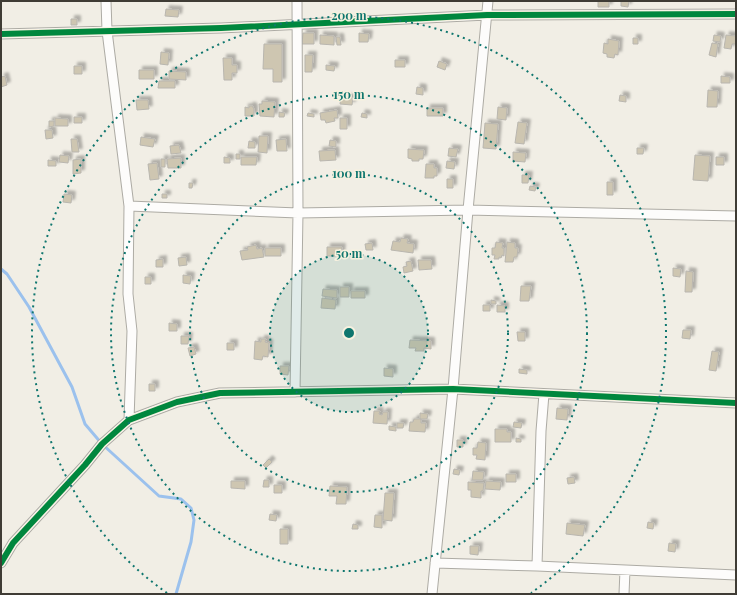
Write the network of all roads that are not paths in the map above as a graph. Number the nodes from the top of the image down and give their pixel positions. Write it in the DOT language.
graph roads {
  1 [pos="106,1"];
  2 [pos="297,1"];
  3 [pos="488,1"];
  4 [pos="736,14"];
  5 [pos="487,15"];
  6 [pos="297,23"];
  7 [pos="107,31"];
  8 [pos="1,34"];
  9 [pos="129,206"];
  10 [pos="468,210"];
  11 [pos="298,213"];
  12 [pos="736,216"];
  13 [pos="453,389"];
  14 [pos="295,392"];
  15 [pos="544,394"];
  16 [pos="736,403"];
  17 [pos="129,420"];
  18 [pos="1,563"];
  19 [pos="435,563"];
  20 [pos="537,566"];
  21 [pos="625,570"];
  22 [pos="736,575"];
  23 [pos="432,594"];
  24 [pos="624,594"];
  1 -- 7 [label="street"];
  2 -- 6 [label="street"];
  3 -- 5 [label="street"];
  4 -- 5 [label="street"];
  5 -- 6 [label="street"];
  5 -- 10 [label="street"];
  6 -- 7 [label="street"];
  6 -- 11 [label="street"];
  7 -- 8 [label="street"];
  7 -- 9 [label="street"];
  9 -- 11 [label="street"];
  9 -- 17 [label="street"];
  10 -- 11 [label="street"];
  10 -- 12 [label="street"];
  10 -- 13 [label="street"];
  11 -- 14 [label="street"];
  13 -- 14 [label="street"];
  13 -- 15 [label="street"];
  13 -- 19 [label="street"];
  14 -- 17 [label="street"];
  15 -- 16 [label="street"];
  15 -- 20 [label="street"];
  17 -- 18 [label="street"];
  19 -- 20 [label="street"];
  19 -- 23 [label="street"];
  20 -- 21 [label="street"];
  21 -- 22 [label="street"];
  21 -- 24 [label="street"];
}
